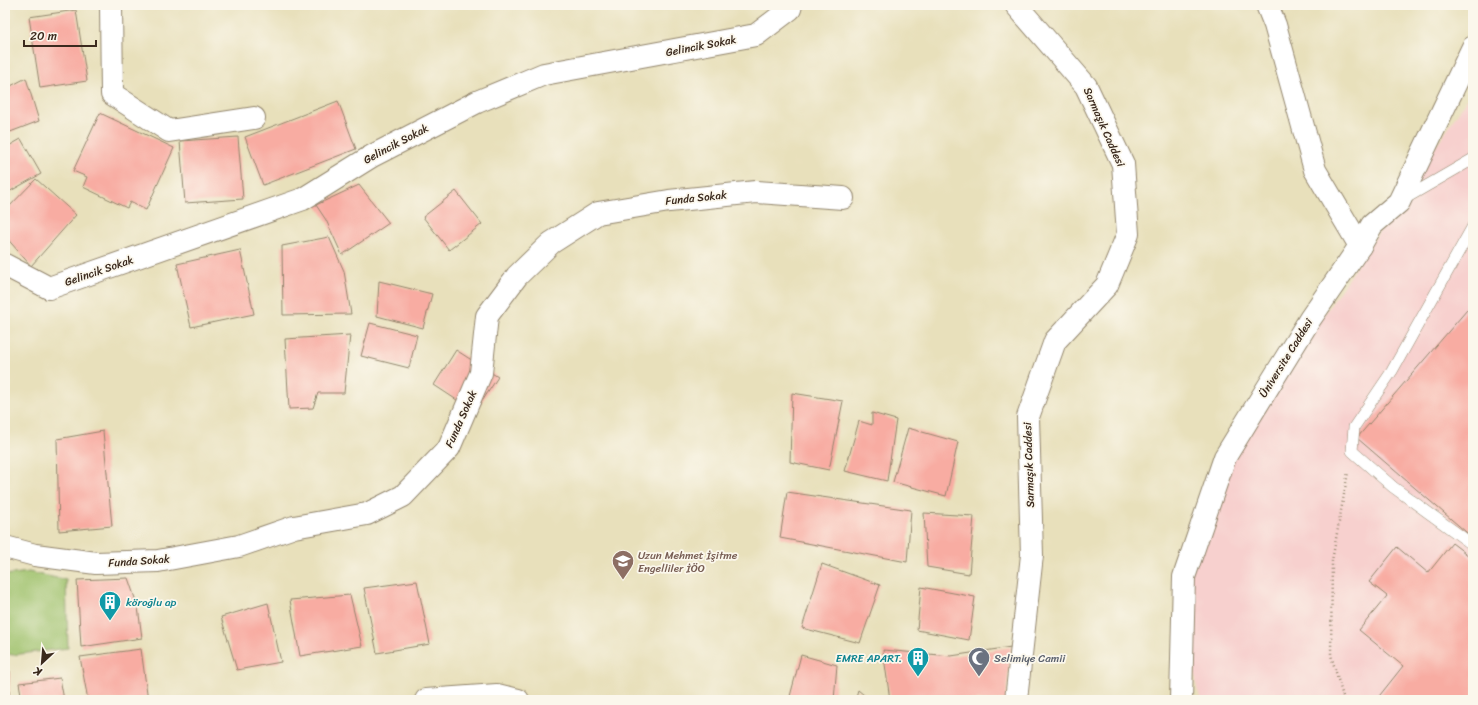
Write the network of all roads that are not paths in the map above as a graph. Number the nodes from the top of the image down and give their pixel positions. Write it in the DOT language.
graph roads {
  1 [pos="111,5"];
  2 [pos="791,5"];
  3 [pos="1016,5"];
  4 [pos="1267,5"];
  5 [pos="1473,47"];
  6 [pos="254,118"];
  7 [pos="1473,159"];
  8 [pos="843,198"];
  9 [pos="1399,202"];
  10 [pos="1473,226"];
  11 [pos="1360,246"];
  12 [pos="5,264"];
  13 [pos="1473,545"];
  14 [pos="5,547"];
  15 [pos="426,700"];
  16 [pos="518,700"];
  17 [pos="1016,700"];
  18 [pos="1181,700"];
  1 -- 6 [label="street"];
  2 -- 12 [label="street, Gelincik Sokak"];
  3 -- 17 [label="street, Sarmaşık Caddesi"];
  4 -- 11 [label="street"];
  5 -- 9 [label="street, Üniversite Caddesi"];
  7 -- 9 [label="lane"];
  8 -- 14 [label="street, Funda Sokak"];
  9 -- 11 [label="street, Üniversite Caddesi"];
  10 -- 13 [label="lane"];
  11 -- 18 [label="street, Üniversite Caddesi"];
  15 -- 16 [label="street"];
}
